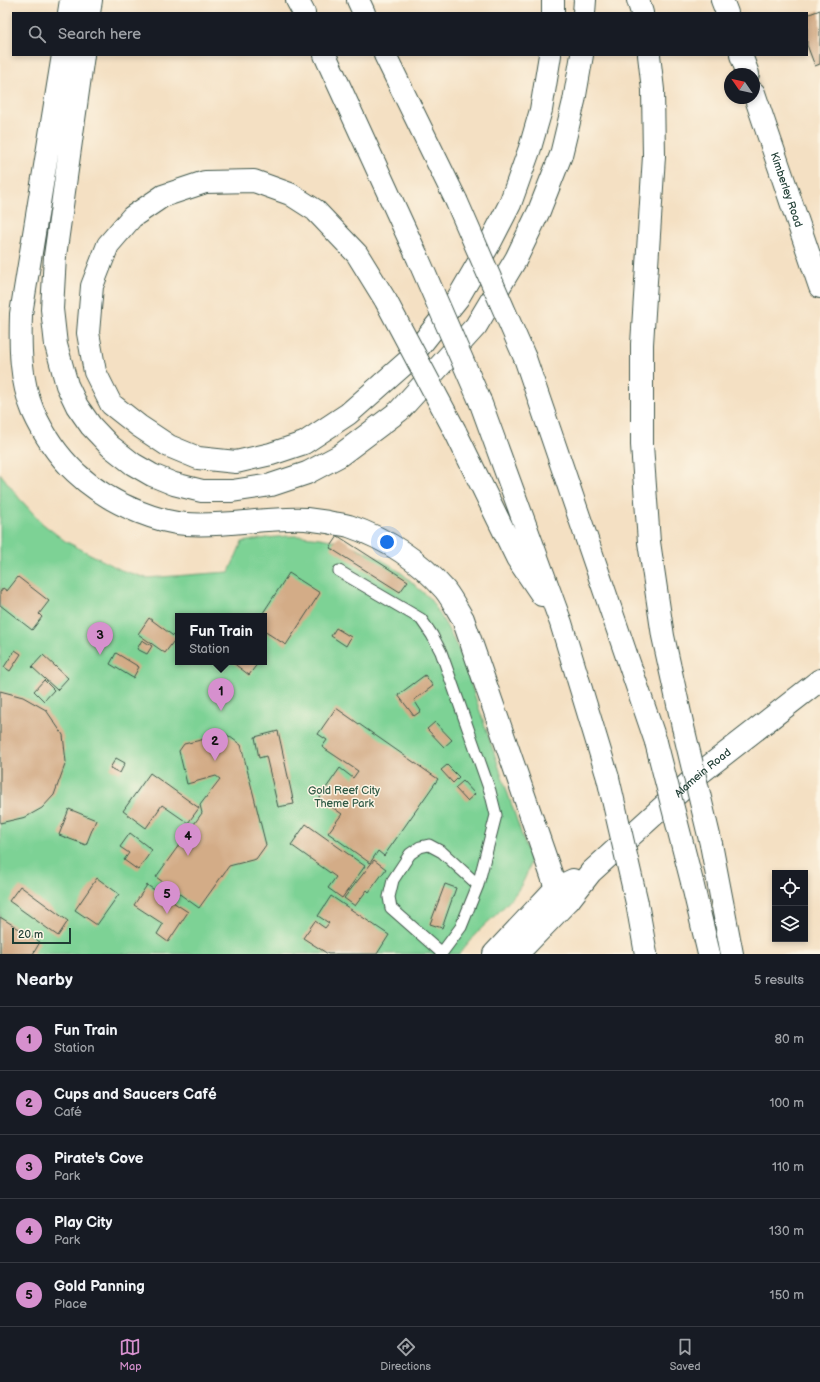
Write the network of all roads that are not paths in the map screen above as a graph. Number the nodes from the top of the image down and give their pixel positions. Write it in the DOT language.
graph roads {
  1 [pos="71,0"];
  2 [pos="91,0"];
  3 [pos="297,0"];
  4 [pos="358,0"];
  5 [pos="554,0"];
  6 [pos="585,0"];
  7 [pos="638,0"];
  8 [pos="722,0"];
  9 [pos="69,12"];
  10 [pos="89,12"];
  11 [pos="303,12"];
  12 [pos="364,12"];
  13 [pos="553,12"];
  14 [pos="584,12"];
  15 [pos="642,12"];
  16 [pos="727,12"];
  17 [pos="63,56"];
  18 [pos="83,56"];
  19 [pos="325,56"];
  20 [pos="385,56"];
  21 [pos="550,56"];
  22 [pos="582,56"];
  23 [pos="649,56"];
  24 [pos="741,56"];
  25 [pos="746,68"];
  26 [pos="758,104"];
  27 [pos="820,287"];
  28 [pos="414,354"];
  29 [pos="414,354"];
  30 [pos="414,354"];
  31 [pos="414,354"];
  32 [pos="339,571"];
  33 [pos="560,623"];
  34 [pos="820,680"];
  35 [pos="478,885"];
  36 [pos="562,894"];
  37 [pos="441,954"];
  38 [pos="494,954"];
  39 [pos="517,954"];
  40 [pos="646,954"];
  41 [pos="709,954"];
  42 [pos="732,954"];
  1 -- 9 [label="main road"];
  2 -- 10 [label="main road"];
  3 -- 11 [label="main road"];
  4 -- 12 [label="main road"];
  5 -- 13 [label="main road"];
  6 -- 14 [label="main road"];
  7 -- 15 [label="main road"];
  8 -- 16 [label="main road"];
  17 -- 36 [label="main road"];
  18 -- 22 [label="main road"];
  19 -- 33 [label="main road, bridge"];
  20 -- 41 [label="main road, bridge"];
  21 -- 28 [label="main road, bridge"];
  23 -- 42 [label="main road, bridge"];
  24 -- 25 [label="main road"];
  26 -- 27 [label="main road, Kimberley Road"];
  29 -- 30 [label="main road, bridge"];
  31 -- 33 [label="main road, bridge"];
  32 -- 35 [label="lane"];
  33 -- 40 [label="main road, bridge"];
  34 -- 36 [label="main road, Alamein Road"];
  35 -- 37 [label="lane"];
  35 -- 37 [label="lane"];
  36 -- 38 [label="main road"];
  36 -- 39 [label="main road"];
}
